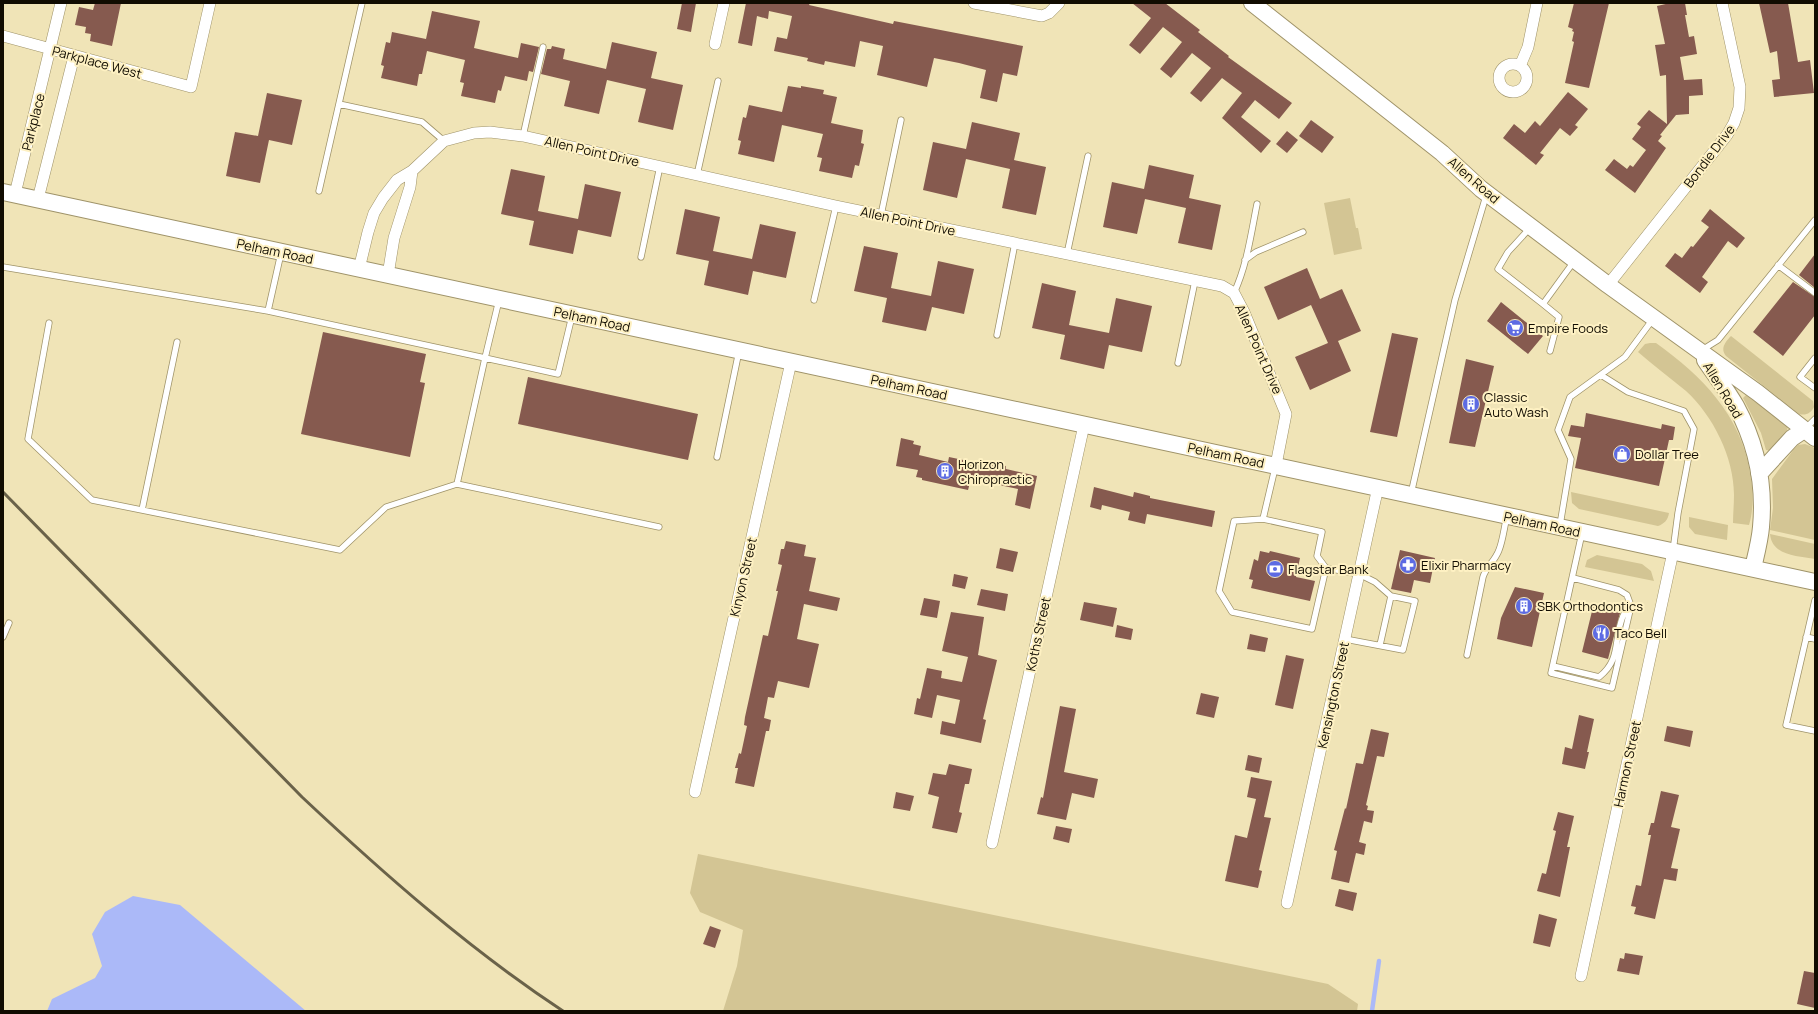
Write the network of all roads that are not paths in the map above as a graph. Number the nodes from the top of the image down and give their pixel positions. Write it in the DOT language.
graph roads {
  1 [pos="61,3"];
  2 [pos="210,3"];
  3 [pos="362,3"];
  4 [pos="724,3"];
  5 [pos="974,3"];
  6 [pos="1059,3"];
  7 [pos="1252,3"];
  8 [pos="1538,3"];
  9 [pos="1722,3"];
  10 [pos="3,36"];
  11 [pos="715,44"];
  12 [pos="543,47"];
  13 [pos="50,50"];
  14 [pos="74,56"];
  15 [pos="1520,66"];
  16 [pos="718,81"];
  17 [pos="339,104"];
  18 [pos="902,120"];
  19 [pos="523,136"];
  20 [pos="444,141"];
  21 [pos="1088,156"];
  22 [pos="660,166"];
  23 [pos="412,171"];
  24 [pos="697,175"];
  25 [pos="319,191"];
  26 [pos="9,193"];
  27 [pos="1487,193"];
  28 [pos="38,199"];
  29 [pos="1257,204"];
  30 [pos="836,206"];
  31 [pos="881,215"];
  32 [pos="1815,220"];
  33 [pos="1531,227"];
  34 [pos="1303,232"];
  35 [pos="1016,243"];
  36 [pos="281,252"];
  37 [pos="1067,254"];
  38 [pos="641,257"];
  39 [pos="1245,260"];
  40 [pos="1575,260"];
  41 [pos="1778,265"];
  42 [pos="3,267"];
  43 [pos="359,269"];
  44 [pos="388,275"];
  45 [pos="1195,281"];
  46 [pos="1608,285"];
  47 [pos="1234,293"];
  48 [pos="1815,293"];
  49 [pos="499,300"];
  50 [pos="814,300"];
  51 [pos="1543,304"];
  52 [pos="268,311"];
  53 [pos="572,315"];
  54 [pos="1654,318"];
  55 [pos="49,323"];
  56 [pos="997,335"];
  57 [pos="177,342"];
  58 [pos="739,351"];
  59 [pos="1550,351"];
  60 [pos="1700,352"];
  61 [pos="485,358"];
  62 [pos="1815,358"];
  63 [pos="791,362"];
  64 [pos="1178,363"];
  65 [pos="1601,375"];
  66 [pos="1815,388"];
  67 [pos="1084,425"];
  68 [pos="1811,429"];
  69 [pos="717,457"];
  70 [pos="1276,465"];
  71 [pos="1759,474"];
  72 [pos="457,484"];
  73 [pos="1378,487"];
  74 [pos="1411,494"];
  75 [pos="142,510"];
  76 [pos="1507,516"];
  77 [pos="1263,519"];
  78 [pos="660,527"];
  79 [pos="1559,527"];
  80 [pos="1582,532"];
  81 [pos="1673,552"];
  82 [pos="1326,568"];
  83 [pos="1753,568"];
  84 [pos="1359,574"];
  85 [pos="1573,578"];
  86 [pos="1815,582"];
  87 [pos="1391,596"];
  88 [pos="1815,600"];
  89 [pos="1631,606"];
  90 [pos="9,623"];
  91 [pos="3,637"];
  92 [pos="1806,637"];
  93 [pos="1345,639"];
  94 [pos="1815,639"];
  95 [pos="1380,645"];
  96 [pos="1467,655"];
  97 [pos="1553,666"];
  98 [pos="1815,731"];
  99 [pos="695,792"];
  100 [pos="992,843"];
  101 [pos="1287,903"];
  102 [pos="1581,976"];
  1 -- 13 [label="street, Parkplace"];
  2 -- 14 [label="street, Parkplace West"];
  3 -- 17 [label="lane"];
  4 -- 11 [label="street"];
  5 -- 6 [label="street"];
  7 -- 27 [label="main road, Allen Road"];
  8 -- 15 [label="street"];
  9 -- 46 [label="street, Bondie Drive"];
  10 -- 13 [label="street, Parkplace West"];
  12 -- 19 [label="lane"];
  13 -- 14 [label="street, Parkplace West"];
  13 -- 26 [label="street, Parkplace"];
  14 -- 28 [label="street, Parkplace"];
  16 -- 24 [label="lane"];
  17 -- 20 [label="lane"];
  17 -- 25 [label="lane"];
  18 -- 31 [label="lane"];
  19 -- 20 [label="street, Allen Point Drive"];
  19 -- 22 [label="street, Allen Point Drive"];
  20 -- 23 [label="street, Allen Point Drive"];
  21 -- 37 [label="lane"];
  22 -- 24 [label="street, Allen Point Drive"];
  22 -- 38 [label="lane"];
  23 -- 43 [label="street, Allen Point Drive"];
  23 -- 44 [label="street"];
  24 -- 30 [label="street, Allen Point Drive"];
  26 -- 28 [label="main road, Pelham Road"];
  27 -- 33 [label="main road, Allen Road"];
  27 -- 74 [label="lane"];
  28 -- 36 [label="main road, Pelham Road"];
  29 -- 39 [label="lane"];
  30 -- 31 [label="street, Allen Point Drive"];
  30 -- 50 [label="lane"];
  31 -- 35 [label="street, Allen Point Drive"];
  32 -- 41 [label="lane"];
  33 -- 40 [label="main road, Allen Road"];
  33 -- 51 [label="lane"];
  34 -- 39 [label="lane"];
  35 -- 37 [label="street, Allen Point Drive"];
  35 -- 56 [label="lane"];
  36 -- 43 [label="main road, Pelham Road"];
  36 -- 52 [label="lane"];
  37 -- 45 [label="street, Allen Point Drive"];
  39 -- 47 [label="lane"];
  40 -- 46 [label="main road, Allen Road"];
  40 -- 51 [label="lane"];
  41 -- 48 [label="lane"];
  41 -- 60 [label="lane"];
  42 -- 52 [label="lane"];
  43 -- 44 [label="main road, Pelham Road"];
  44 -- 49 [label="main road, Pelham Road"];
  45 -- 47 [label="street, Allen Point Drive"];
  45 -- 64 [label="lane"];
  46 -- 54 [label="main road, Allen Road"];
  47 -- 70 [label="street, Allen Point Drive"];
  49 -- 53 [label="main road, Pelham Road"];
  49 -- 61 [label="lane"];
  51 -- 59 [label="lane"];
  52 -- 61 [label="lane"];
  53 -- 58 [label="main road, Pelham Road"];
  53 -- 61 [label="lane"];
  54 -- 60 [label="main road, Allen Road"];
  54 -- 65 [label="lane"];
  55 -- 75 [label="lane"];
  57 -- 75 [label="lane"];
  58 -- 63 [label="main road, Pelham Road"];
  58 -- 69 [label="lane"];
  60 -- 68 [label="main road, Allen Road"];
  60 -- 71 [label="main road, Allen Road"];
  61 -- 72 [label="lane"];
  62 -- 66 [label="lane"];
  63 -- 67 [label="main road, Pelham Road"];
  63 -- 99 [label="street, Kinyon Street"];
  65 -- 79 [label="lane"];
  65 -- 81 [label="lane"];
  67 -- 70 [label="main road, Pelham Road"];
  67 -- 100 [label="street, Koths Street"];
  68 -- 71 [label="main road"];
  70 -- 73 [label="main road, Pelham Road"];
  70 -- 77 [label="lane"];
  71 -- 83 [label="main road, Allen Road"];
  72 -- 75 [label="lane"];
  72 -- 78 [label="lane"];
  73 -- 74 [label="main road, Pelham Road"];
  73 -- 84 [label="street, Kensington Street"];
  74 -- 76 [label="main road, Pelham Road"];
  76 -- 79 [label="main road, Pelham Road"];
  76 -- 96 [label="lane"];
  77 -- 82 [label="lane"];
  77 -- 82 [label="lane"];
  79 -- 80 [label="main road, Pelham Road"];
  80 -- 81 [label="main road, Pelham Road"];
  80 -- 85 [label="lane"];
  81 -- 83 [label="main road, Pelham Road"];
  81 -- 102 [label="street, Harmon Street"];
  82 -- 84 [label="lane"];
  83 -- 86 [label="main road, Pelham Road"];
  84 -- 87 [label="lane"];
  84 -- 93 [label="street, Kensington Street"];
  85 -- 89 [label="lane"];
  85 -- 97 [label="lane"];
  87 -- 95 [label="lane"];
  87 -- 95 [label="lane"];
  88 -- 92 [label="lane"];
  89 -- 97 [label="lane"];
  89 -- 97 [label="lane"];
  90 -- 91 [label="lane"];
  92 -- 94 [label="lane"];
  92 -- 98 [label="lane"];
  93 -- 95 [label="lane"];
  93 -- 101 [label="street, Kensington Street"];
}
